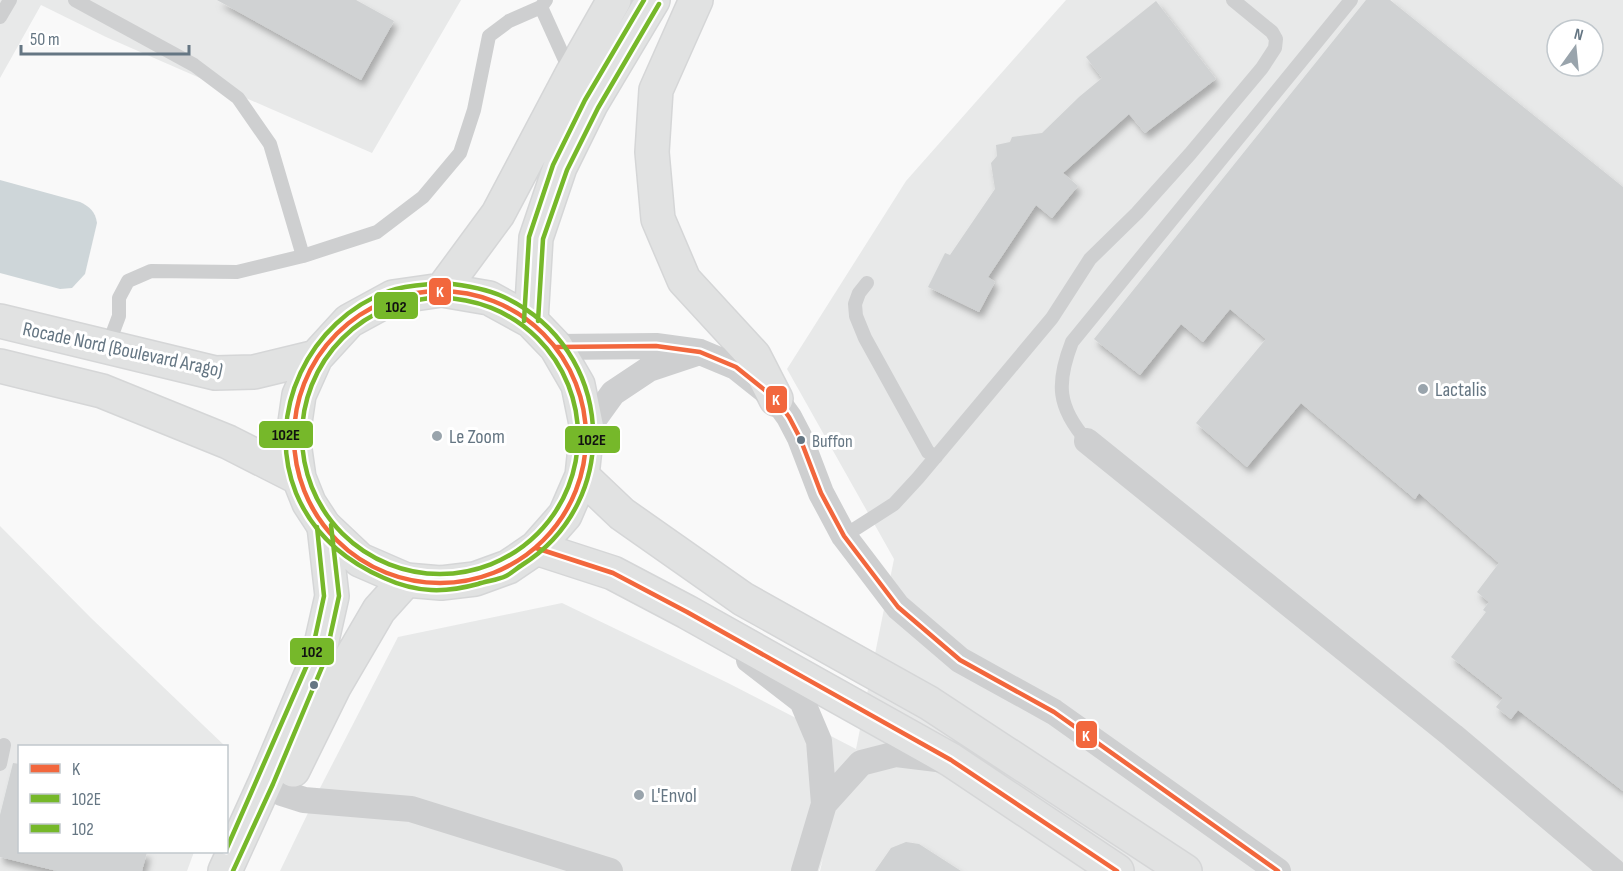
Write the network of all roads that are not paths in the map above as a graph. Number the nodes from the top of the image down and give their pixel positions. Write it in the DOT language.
graph roads {
  1 [pos="10,0"];
  2 [pos="75,0"];
  3 [pos="614,0"];
  4 [pos="653,0"];
  5 [pos="696,0"];
  6 [pos="1233,0"];
  7 [pos="1351,0"];
  8 [pos="543,4"];
  9 [pos="0,17"];
  10 [pos="572,74"];
  11 [pos="303,256"];
  12 [pos="867,283"];
  13 [pos="442,290"];
  14 [pos="0,321"];
  15 [pos="531,321"];
  16 [pos="556,347"];
  17 [pos="107,348"];
  18 [pos="700,352"];
  19 [pos="316,357"];
  20 [pos="0,366"];
  21 [pos="776,399"];
  22 [pos="587,429"];
  23 [pos="1087,441"];
  24 [pos="936,457"];
  25 [pos="582,476"];
  26 [pos="299,478"];
  27 [pos="324,526"];
  28 [pos="844,536"];
  29 [pos="537,548"];
  30 [pos="406,579"];
  31 [pos="687,612"];
  32 [pos="4,745"];
  33 [pos="951,760"];
  34 [pos="0,764"];
  35 [pos="282,793"];
  36 [pos="824,804"];
  37 [pos="225,871"];
  38 [pos="244,871"];
  39 [pos="610,871"];
  40 [pos="804,871"];
  41 [pos="1117,871"];
  42 [pos="1185,871"];
  43 [pos="1278,871"];
  44 [pos="1612,871"];
  1 -- 9 [label="lane"];
  2 -- 11 [label="lane"];
  3 -- 10 [label="main road"];
  4 -- 15 [label="main road"];
  5 -- 21 [label="main road"];
  6 -- 24 [label="lane"];
  7 -- 23 [label="lane"];
  8 -- 10 [label="lane"];
  8 -- 11 [label="lane"];
  10 -- 13 [label="main road"];
  11 -- 17 [label="lane"];
  12 -- 24 [label="lane"];
  13 -- 15 [label="main road"];
  13 -- 19 [label="main road"];
  14 -- 17 [label="main road, Rocade Nord (Boulevard Arago)"];
  15 -- 16 [label="main road"];
  16 -- 18 [label="street"];
  16 -- 22 [label="main road"];
  17 -- 19 [label="main road, Rocade Nord (Boulevard Arago)"];
  18 -- 21 [label="street"];
  18 -- 22 [label="street"];
  19 -- 26 [label="main road"];
  20 -- 26 [label="main road"];
  21 -- 28 [label="street"];
  22 -- 25 [label="main road"];
  23 -- 44 [label="street"];
  24 -- 28 [label="lane"];
  25 -- 29 [label="main road"];
  25 -- 42 [label="main road"];
  26 -- 27 [label="main road"];
  27 -- 30 [label="main road"];
  27 -- 37 [label="main road"];
  28 -- 43 [label="street"];
  29 -- 30 [label="main road"];
  29 -- 31 [label="main road"];
  30 -- 35 [label="main road"];
  31 -- 33 [label="main road"];
  31 -- 36 [label="street"];
  32 -- 34 [label="lane"];
  33 -- 36 [label="street"];
  33 -- 41 [label="main road"];
  35 -- 38 [label="main road"];
  35 -- 39 [label="street"];
  36 -- 40 [label="street"];
}
